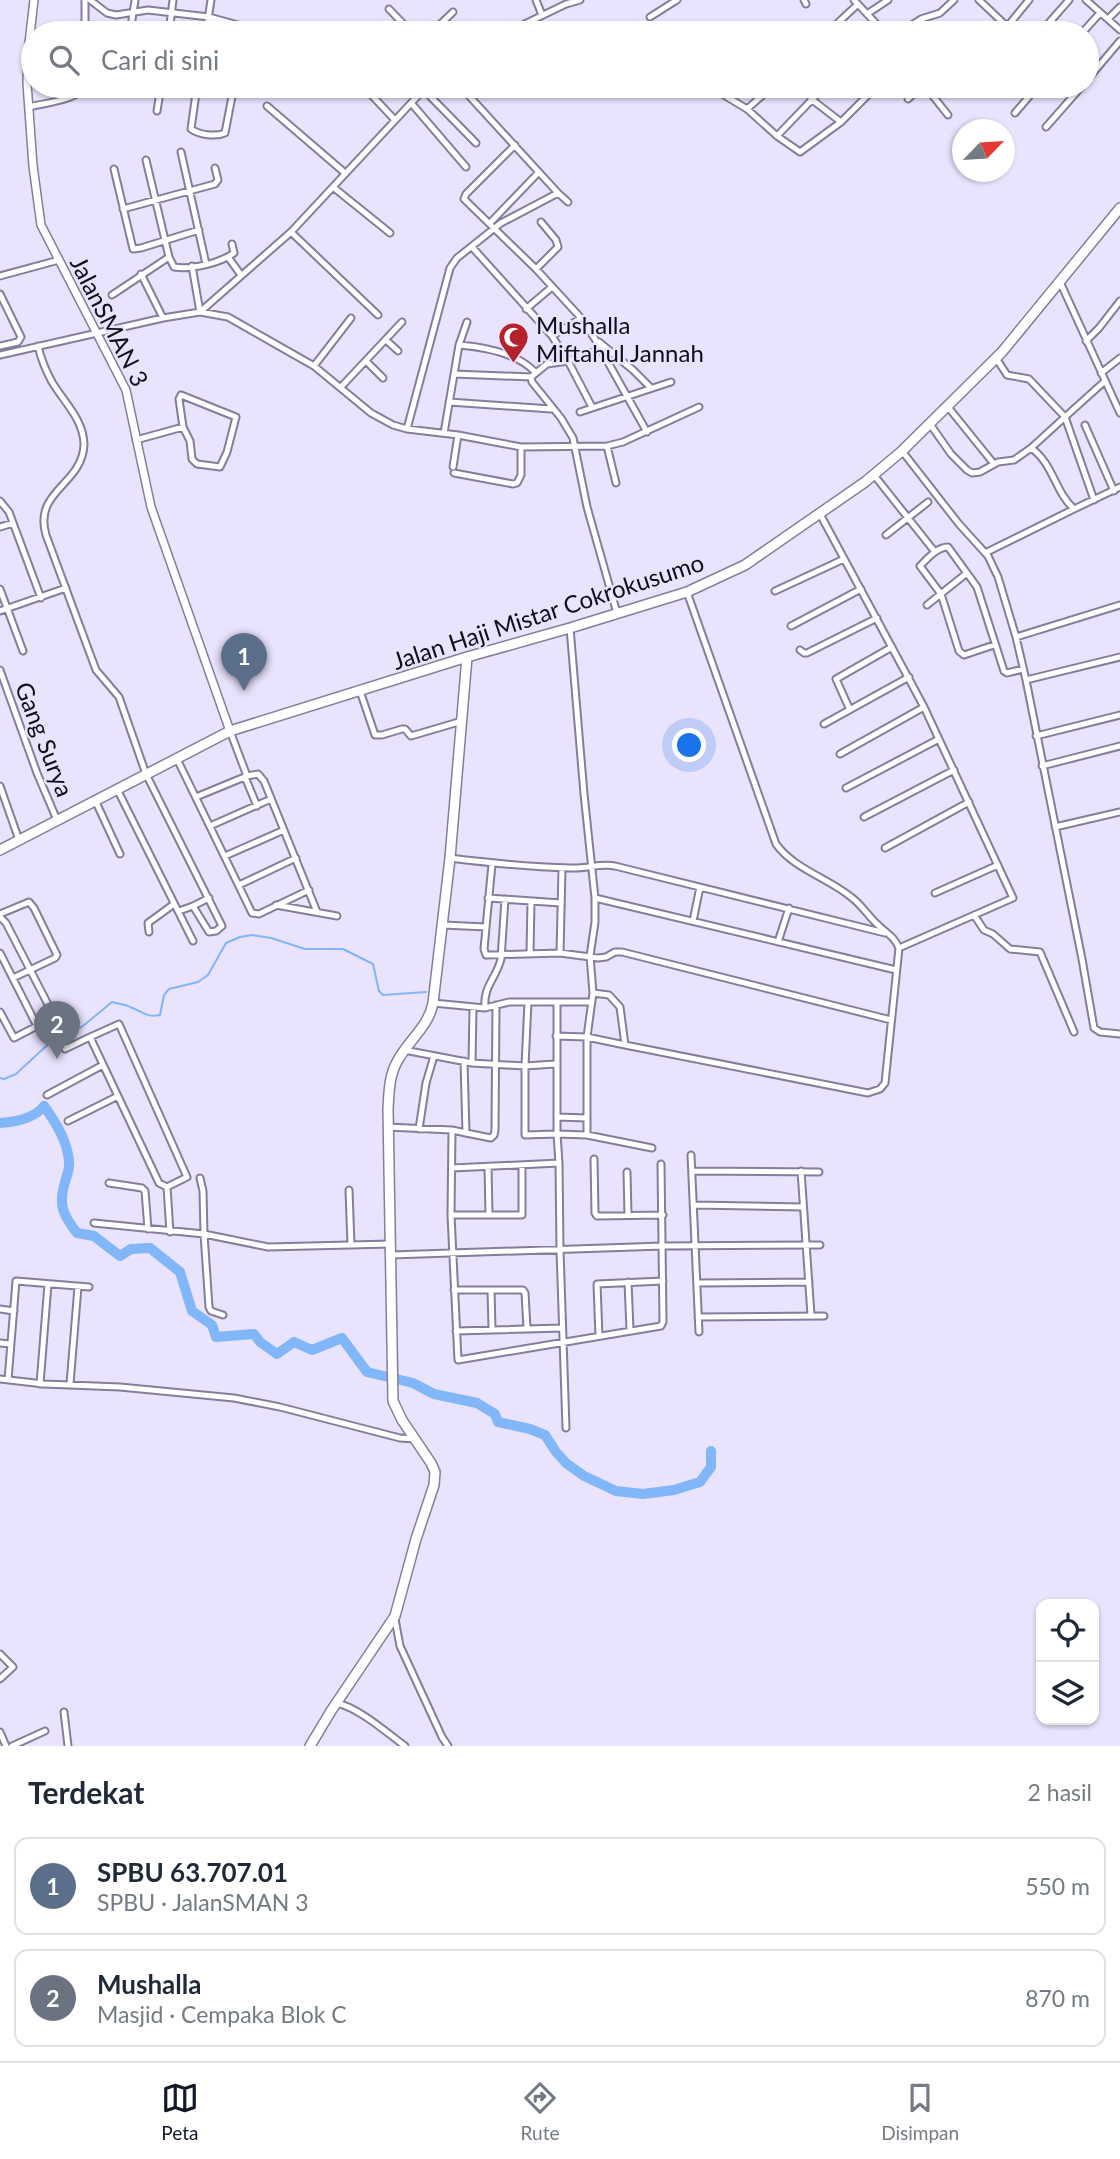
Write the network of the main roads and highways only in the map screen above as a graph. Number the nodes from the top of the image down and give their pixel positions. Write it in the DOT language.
graph roads {
  1 [pos="1120,208"];
  2 [pos="467,657"];
  3 [pos="0,850"];
  4 [pos="310,1746"];
  1 -- 2 [label="main road, Jalan Haji Mistar Cokrokusumo"];
  2 -- 3 [label="main road, Jalan Haji Mistar Cokrokusumo"];
  2 -- 4 [label="main road"];
}
